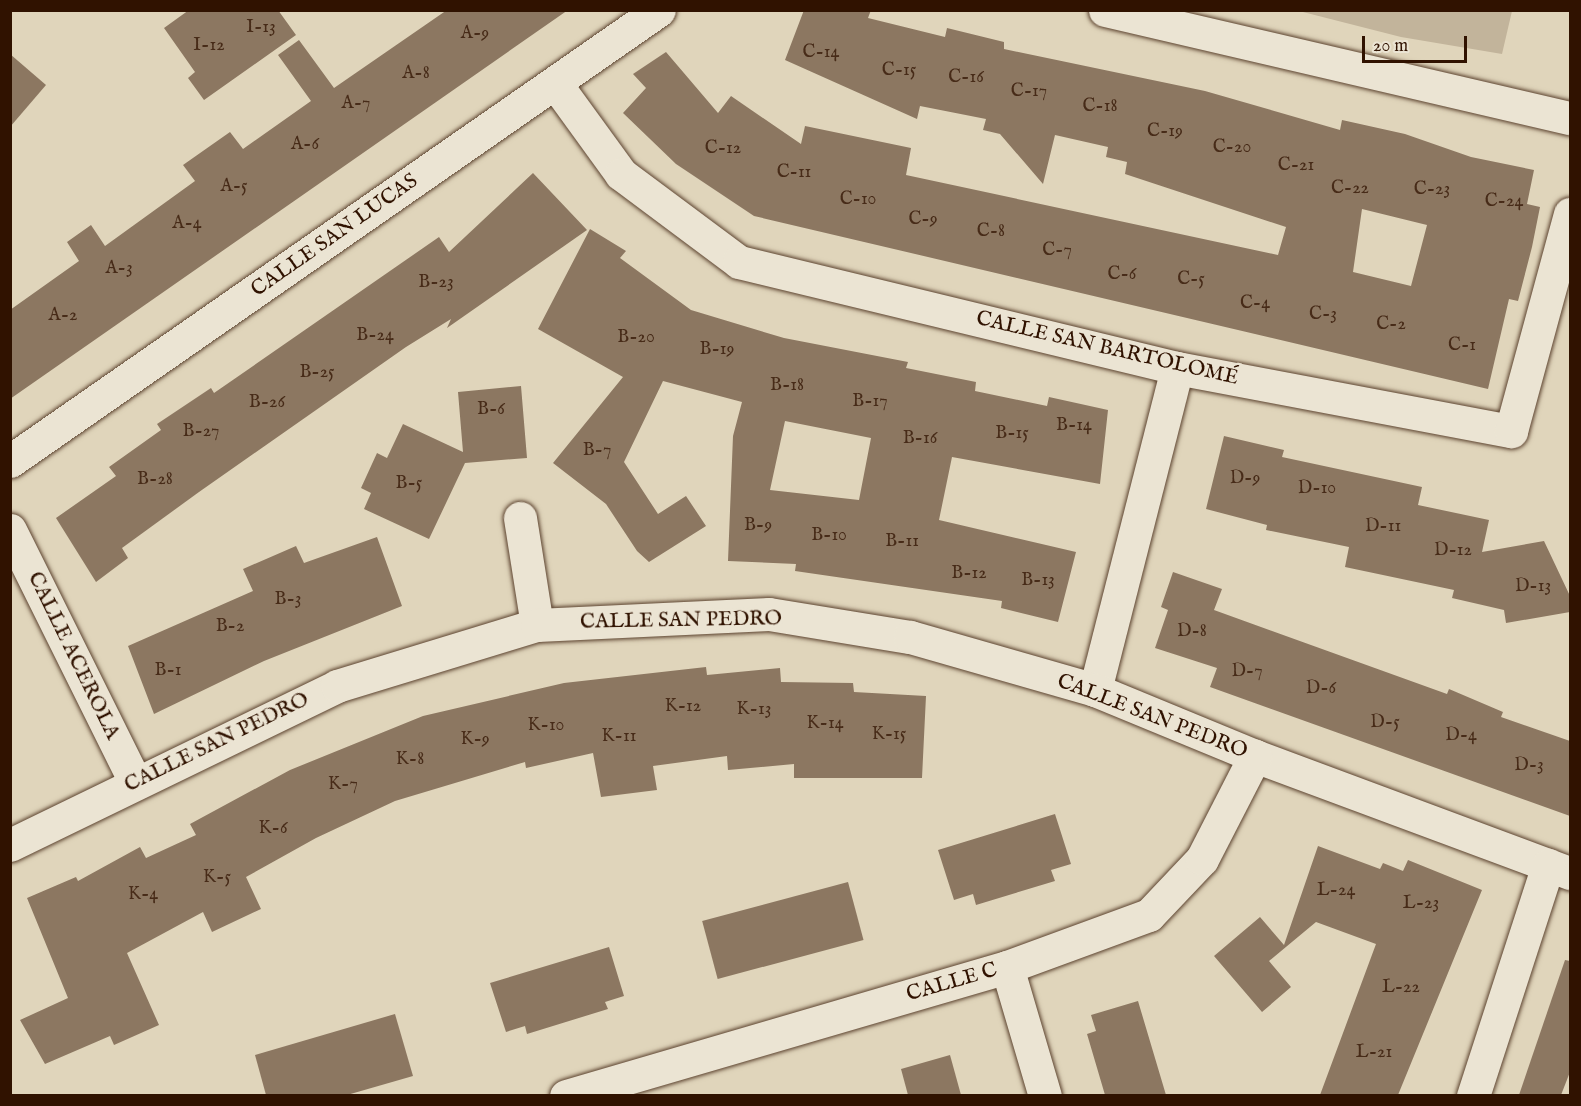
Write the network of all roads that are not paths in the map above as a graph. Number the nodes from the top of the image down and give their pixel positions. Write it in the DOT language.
graph roads {
  1 [pos="659,10"];
  2 [pos="1105,10"];
  3 [pos="555,83"];
  4 [pos="1570,118"];
  5 [pos="1570,214"];
  6 [pos="1177,368"];
  7 [pos="10,461"];
  8 [pos="519,518"];
  9 [pos="10,530"];
  10 [pos="537,625"];
  11 [pos="1095,690"];
  12 [pos="1255,756"];
  13 [pos="135,782"];
  14 [pos="10,844"];
  15 [pos="1559,869"];
  16 [pos="1007,967"];
  17 [pos="566,1095"];
  18 [pos="1044,1095"];
  19 [pos="1473,1095"];
  1 -- 3 [label="street, CALLE SAN LUCAS"];
  2 -- 4 [label="street"];
  3 -- 6 [label="street, CALLE SAN BARTOLOMÉ"];
  3 -- 7 [label="street, CALLE SAN LUCAS"];
  5 -- 6 [label="street, CALLE SAN BARTOLOMÉ"];
  6 -- 11 [label="street"];
  8 -- 10 [label="street"];
  9 -- 13 [label="street, CALLE ACEROLA"];
  10 -- 11 [label="street, CALLE SAN PEDRO"];
  10 -- 13 [label="street, CALLE SAN PEDRO"];
  11 -- 12 [label="street, CALLE SAN PEDRO"];
  12 -- 15 [label="street, CALLE SAN PEDRO"];
  12 -- 16 [label="street, CALLE C"];
  13 -- 14 [label="street, CALLE SAN PEDRO"];
  15 -- 19 [label="street"];
  16 -- 17 [label="street, CALLE C"];
  16 -- 18 [label="street"];
}
